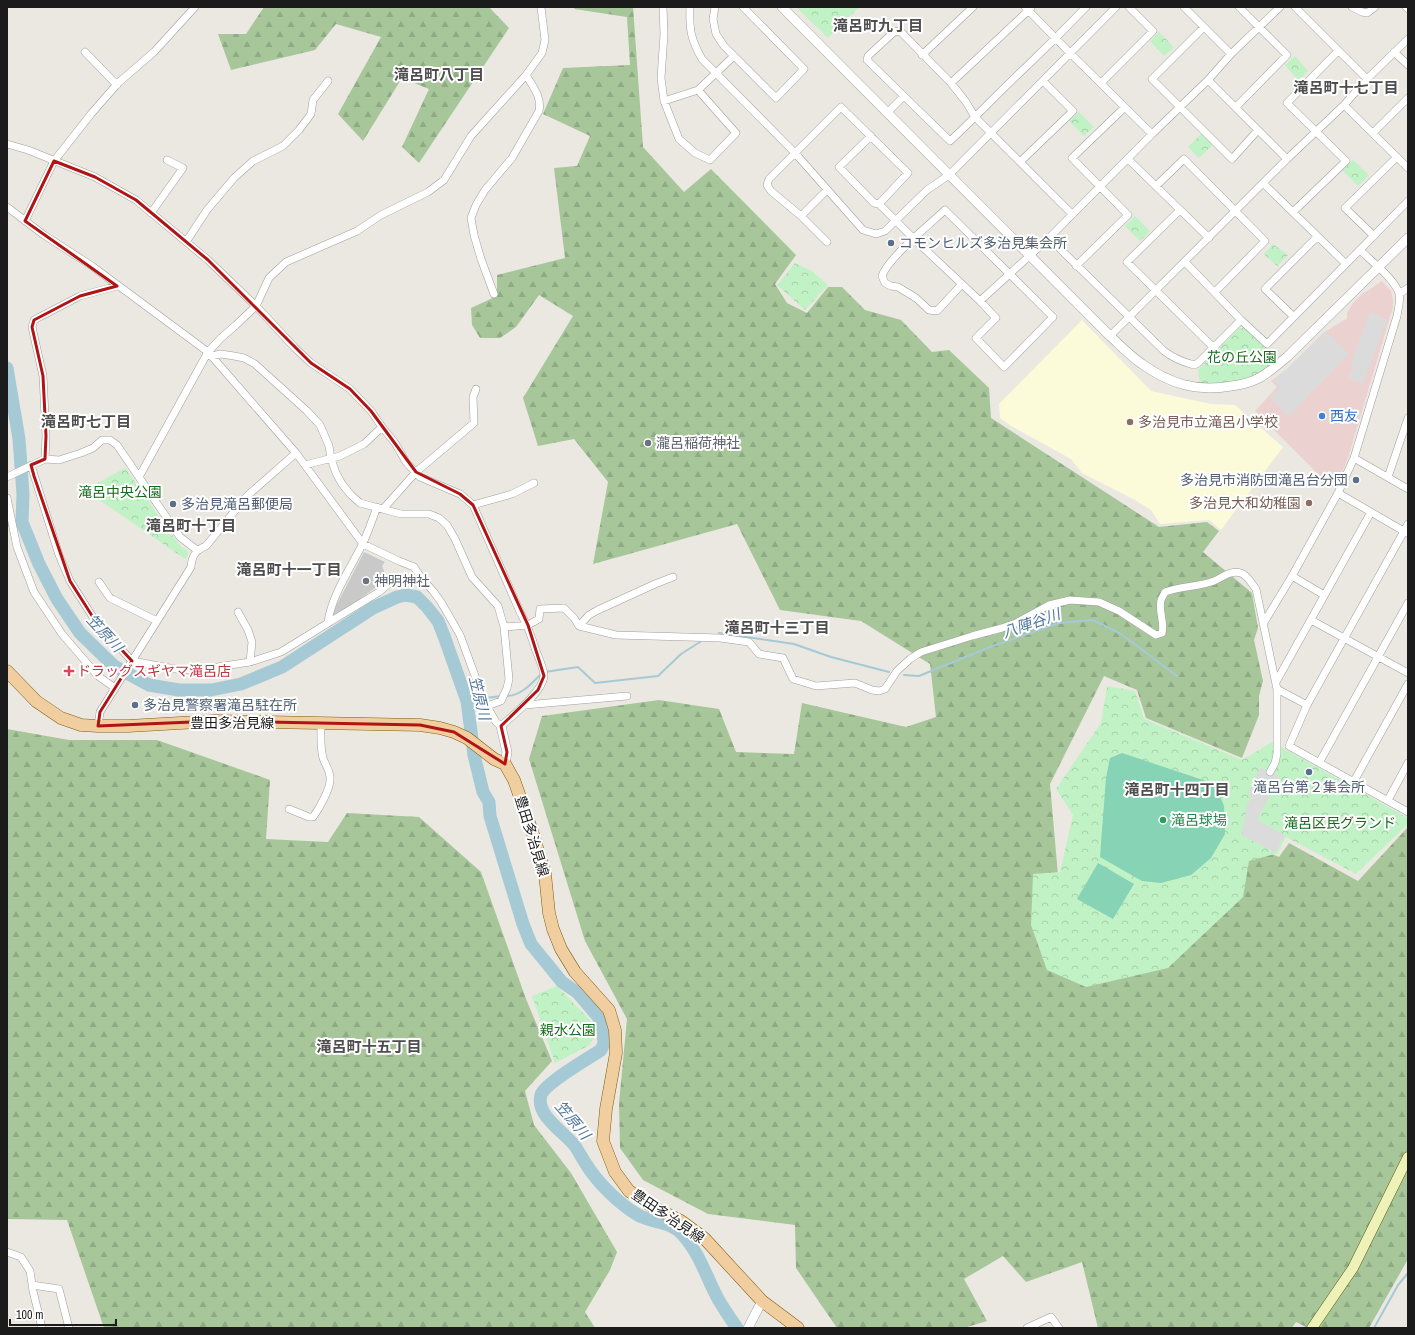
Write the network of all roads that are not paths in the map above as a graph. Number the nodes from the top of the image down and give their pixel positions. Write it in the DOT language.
graph roads {
  1 [pos="195,7"];
  2 [pos="541,7"];
  3 [pos="663,7"];
  4 [pos="690,7"];
  5 [pos="715,7"];
  6 [pos="743,7"];
  7 [pos="782,7"];
  8 [pos="972,7"];
  9 [pos="1086,7"];
  10 [pos="1116,7"];
  11 [pos="1129,7"];
  12 [pos="1184,7"];
  13 [pos="1239,7"];
  14 [pos="1280,7"];
  15 [pos="1295,7"];
  16 [pos="1352,7"];
  17 [pos="1376,7"];
  18 [pos="1029,8"];
  19 [pos="1204,27"];
  20 [pos="1259,28"];
  21 [pos="1056,39"];
  22 [pos="1408,39"];
  23 [pos="1338,51"];
  24 [pos="85,52"];
  25 [pos="1394,52"];
  26 [pos="1070,53"];
  27 [pos="1231,54"];
  28 [pos="922,55"];
  29 [pos="734,56"];
  30 [pos="1408,65"];
  31 [pos="716,74"];
  32 [pos="526,75"];
  33 [pos="1367,79"];
  34 [pos="1208,80"];
  35 [pos="328,81"];
  36 [pos="1043,81"];
  37 [pos="951,83"];
  38 [pos="1101,83"];
  39 [pos="117,85"];
  40 [pos="698,90"];
  41 [pos="904,96"];
  42 [pos="1408,98"];
  43 [pos="664,101"];
  44 [pos="1344,104"];
  45 [pos="1180,107"];
  46 [pos="1236,107"];
  47 [pos="1124,108"];
  48 [pos="887,113"];
  49 [pos="975,117"];
  50 [pos="1258,130"];
  51 [pos="1316,131"];
  52 [pos="990,133"];
  53 [pos="1373,133"];
  54 [pos="1152,134"];
  55 [pos="871,136"];
  56 [pos="7,144"];
  57 [pos="795,153"];
  58 [pos="1397,157"];
  59 [pos="1128,159"];
  60 [pos="1287,159"];
  61 [pos="167,160"];
  62 [pos="54,161"];
  63 [pos="1020,162"];
  64 [pos="1408,168"];
  65 [pos="949,175"];
  66 [pos="1263,183"];
  67 [pos="1156,186"];
  68 [pos="1100,187"];
  69 [pos="827,190"];
  70 [pos="1408,201"];
  71 [pos="879,204"];
  72 [pos="7,207"];
  73 [pos="1180,210"];
  74 [pos="1236,211"];
  75 [pos="1293,212"];
  76 [pos="151,213"];
  77 [pos="1072,214"];
  78 [pos="801,216"];
  79 [pos="25,221"];
  80 [pos="896,221"];
  81 [pos="1374,236"];
  82 [pos="1317,237"];
  83 [pos="1049,238"];
  84 [pos="1209,238"];
  85 [pos="1408,238"];
  86 [pos="914,239"];
  87 [pos="186,242"];
  88 [pos="827,242"];
  89 [pos="1360,250"];
  90 [pos="1030,256"];
  91 [pos="1185,262"];
  92 [pos="1346,264"];
  93 [pos="1076,266"];
  94 [pos="1379,268"];
  95 [pos="1009,273"];
  96 [pos="962,284"];
  97 [pos="117,286"];
  98 [pos="1408,288"];
  99 [pos="1157,290"];
  100 [pos="1215,292"];
  101 [pos="494,294"];
  102 [pos="1399,294"];
  103 [pos="980,300"];
  104 [pos="256,306"];
  105 [pos="1293,316"];
  106 [pos="1129,318"];
  107 [pos="1241,320"];
  108 [pos="1110,336"];
  109 [pos="1214,348"];
  110 [pos="209,354"];
  111 [pos="476,389"];
  112 [pos="1408,418"];
  113 [pos="382,427"];
  114 [pos="1405,440"];
  115 [pos="296,453"];
  116 [pos="1354,458"];
  117 [pos="45,459"];
  118 [pos="330,459"];
  119 [pos="31,465"];
  120 [pos="305,465"];
  121 [pos="416,472"];
  122 [pos="7,477"];
  123 [pos="139,477"];
  124 [pos="1388,477"];
  125 [pos="534,483"];
  126 [pos="1408,489"];
  127 [pos="1338,493"];
  128 [pos="7,498"];
  129 [pos="473,505"];
  130 [pos="380,508"];
  131 [pos="1371,512"];
  132 [pos="1408,524"];
  133 [pos="1406,532"];
  134 [pos="363,544"];
  135 [pos="197,550"];
  136 [pos="1292,576"];
  137 [pos="673,578"];
  138 [pos="422,579"];
  139 [pos="99,582"];
  140 [pos="1324,595"];
  141 [pos="1408,603"];
  142 [pos="238,612"];
  143 [pos="1311,620"];
  144 [pos="157,621"];
  145 [pos="328,622"];
  146 [pos="1262,624"];
  147 [pos="528,625"];
  148 [pos="579,626"];
  149 [pos="504,627"];
  150 [pos="1344,637"];
  151 [pos="1378,657"];
  152 [pos="132,661"];
  153 [pos="250,662"];
  154 [pos="7,670"];
  155 [pos="1408,673"];
  156 [pos="1408,684"];
  157 [pos="1276,686"];
  158 [pos="115,688"];
  159 [pos="627,696"];
  160 [pos="486,704"];
  161 [pos="525,705"];
  162 [pos="1307,705"];
  163 [pos="321,724"];
  164 [pos="98,726"];
  165 [pos="501,726"];
  166 [pos="499,761"];
  167 [pos="1319,763"];
  168 [pos="1408,763"];
  169 [pos="1270,772"];
  170 [pos="1354,781"];
  171 [pos="1388,800"];
  172 [pos="289,809"];
  173 [pos="1408,812"];
  174 [pos="1408,1158"];
  175 [pos="7,1252"];
  176 [pos="32,1285"];
  177 [pos="762,1301"];
  178 [pos="749,1326"];
  179 [pos="42,1328"];
  180 [pos="69,1328"];
  181 [pos="798,1328"];
  182 [pos="1027,1328"];
  183 [pos="1059,1328"];
  184 [pos="1312,1328"];
  1 -- 39 [label="street"];
  2 -- 32 [label="street"];
  3 -- 43 [label="street"];
  4 -- 31 [label="street"];
  5 -- 29 [label="street"];
  6 -- 29 [label="street"];
  7 -- 48 [label="street"];
  8 -- 28 [label="street"];
  9 -- 21 [label="street"];
  10 -- 26 [label="street"];
  11 -- 38 [label="street"];
  12 -- 19 [label="street"];
  13 -- 20 [label="street"];
  14 -- 20 [label="street"];
  15 -- 23 [label="street"];
  16 -- 17 [label="street"];
  18 -- 21 [label="street"];
  18 -- 37 [label="street"];
  19 -- 27 [label="street"];
  19 -- 45 [label="street"];
  20 -- 27 [label="street"];
  20 -- 46 [label="street"];
  21 -- 26 [label="street"];
  21 -- 49 [label="street"];
  22 -- 25 [label="street"];
  23 -- 33 [label="street"];
  23 -- 51 [label="street"];
  24 -- 39 [label="street"];
  25 -- 30 [label="street"];
  25 -- 33 [label="street"];
  26 -- 36 [label="street"];
  26 -- 38 [label="street"];
  27 -- 34 [label="street"];
  28 -- 37 [label="street"];
  28 -- 41 [label="street"];
  29 -- 31 [label="street"];
  31 -- 40 [label="street"];
  31 -- 57 [label="street"];
  32 -- 101 [label="street"];
  32 -- 104 [label="street"];
  33 -- 44 [label="street"];
  34 -- 45 [label="street"];
  34 -- 46 [label="street"];
  35 -- 87 [label="street"];
  36 -- 52 [label="street"];
  36 -- 63 [label="street"];
  37 -- 49 [label="street"];
  38 -- 47 [label="street"];
  39 -- 62 [label="street"];
  40 -- 43 [label="street"];
  40 -- 43 [label="street"];
  41 -- 48 [label="street"];
  41 -- 49 [label="street"];
  42 -- 53 [label="street"];
  44 -- 51 [label="street"];
  44 -- 53 [label="street"];
  45 -- 50 [label="street"];
  45 -- 54 [label="street"];
  46 -- 50 [label="street"];
  47 -- 54 [label="street"];
  47 -- 68 [label="street"];
  48 -- 65 [label="street"];
  49 -- 52 [label="street"];
  50 -- 60 [label="street"];
  51 -- 60 [label="street"];
  51 -- 75 [label="street"];
  52 -- 63 [label="street"];
  52 -- 65 [label="street"];
  53 -- 58 [label="street"];
  54 -- 59 [label="street"];
  55 -- 57 [label="street"];
  55 -- 71 [label="street"];
  55 -- 71 [label="street"];
  56 -- 62 [label="street"];
  57 -- 69 [label="street"];
  57 -- 78 [label="street"];
  58 -- 64 [label="street"];
  58 -- 81 [label="street"];
  59 -- 67 [label="street"];
  59 -- 68 [label="street"];
  60 -- 66 [label="street"];
  61 -- 76 [label="street"];
  62 -- 76 [label="street"];
  62 -- 79 [label="street"];
  63 -- 77 [label="street"];
  65 -- 80 [label="street"];
  65 -- 90 [label="street"];
  66 -- 74 [label="street"];
  66 -- 75 [label="street"];
  67 -- 73 [label="street"];
  67 -- 74 [label="street"];
  68 -- 77 [label="street"];
  68 -- 93 [label="street"];
  69 -- 78 [label="street"];
  69 -- 80 [label="street"];
  70 -- 81 [label="street"];
  71 -- 80 [label="street"];
  72 -- 79 [label="street"];
  73 -- 84 [label="street"];
  73 -- 99 [label="street"];
  74 -- 84 [label="street"];
  74 -- 100 [label="street"];
  75 -- 82 [label="street"];
  76 -- 87 [label="street"];
  77 -- 83 [label="street"];
  78 -- 88 [label="street"];
  79 -- 97 [label="street"];
  80 -- 86 [label="street"];
  81 -- 89 [label="street"];
  82 -- 92 [label="street"];
  82 -- 105 [label="street"];
  83 -- 90 [label="street"];
  83 -- 93 [label="street"];
  84 -- 91 [label="street"];
  85 -- 94 [label="street"];
  86 -- 95 [label="street"];
  86 -- 96 [label="street"];
  86 -- 96 [label="street"];
  87 -- 104 [label="street"];
  89 -- 92 [label="street"];
  89 -- 94 [label="street"];
  90 -- 95 [label="street"];
  90 -- 108 [label="street"];
  91 -- 99 [label="street"];
  91 -- 100 [label="street"];
  92 -- 105 [label="street"];
  93 -- 106 [label="street"];
  94 -- 102 [label="street"];
  94 -- 108 [label="street"];
  95 -- 103 [label="street"];
  95 -- 103 [label="street"];
  96 -- 103 [label="street"];
  97 -- 110 [label="street"];
  97 -- 117 [label="street"];
  98 -- 102 [label="street"];
  99 -- 106 [label="street"];
  99 -- 109 [label="street"];
  100 -- 107 [label="street"];
  102 -- 116 [label="street"];
  104 -- 110 [label="street"];
  104 -- 113 [label="street"];
  105 -- 107 [label="street"];
  106 -- 108 [label="street"];
  106 -- 109 [label="street"];
  107 -- 109 [label="street"];
  110 -- 115 [label="street"];
  110 -- 118 [label="street"];
  110 -- 123 [label="street"];
  111 -- 121 [label="street"];
  112 -- 114 [label="street"];
  113 -- 118 [label="street"];
  113 -- 121 [label="street"];
  114 -- 124 [label="street"];
  115 -- 120 [label="street"];
  115 -- 135 [label="street"];
  116 -- 124 [label="street"];
  116 -- 127 [label="street"];
  117 -- 119 [label="street"];
  117 -- 123 [label="street"];
  118 -- 120 [label="street"];
  118 -- 130 [label="street"];
  119 -- 122 [label="street"];
  119 -- 152 [label="street"];
  120 -- 134 [label="street"];
  121 -- 129 [label="street"];
  121 -- 130 [label="street"];
  123 -- 135 [label="street"];
  124 -- 126 [label="street"];
  125 -- 129 [label="street"];
  127 -- 131 [label="street"];
  127 -- 136 [label="street"];
  128 -- 158 [label="street"];
  129 -- 147 [label="street"];
  130 -- 134 [label="street"];
  130 -- 149 [label="street"];
  131 -- 133 [label="street"];
  131 -- 140 [label="street"];
  132 -- 133 [label="street"];
  133 -- 150 [label="street"];
  134 -- 138 [label="street"];
  134 -- 145 [label="street"];
  135 -- 144 [label="street"];
  136 -- 140 [label="street"];
  136 -- 146 [label="street"];
  137 -- 148 [label="street"];
  138 -- 145 [label="street"];
  138 -- 160 [label="street"];
  139 -- 144 [label="street"];
  140 -- 143 [label="street"];
  141 -- 151 [label="street"];
  142 -- 153 [label="street"];
  143 -- 150 [label="street"];
  143 -- 157 [label="street"];
  144 -- 152 [label="street"];
  145 -- 153 [label="street"];
  146 -- 148 [label="street"];
  146 -- 157 [label="street"];
  147 -- 148 [label="street"];
  147 -- 149 [label="street"];
  147 -- 161 [label="street"];
  149 -- 160 [label="street"];
  150 -- 151 [label="street"];
  150 -- 162 [label="street"];
  151 -- 155 [label="street"];
  151 -- 167 [label="street"];
  152 -- 153 [label="street"];
  152 -- 158 [label="street"];
  154 -- 164 [label="main road, 豊田多治見線"];
  156 -- 170 [label="street"];
  157 -- 162 [label="street"];
  157 -- 169 [label="street"];
  158 -- 164 [label="street"];
  159 -- 161 [label="street"];
  160 -- 165 [label="street"];
  161 -- 165 [label="street"];
  162 -- 167 [label="street"];
  163 -- 164 [label="main road, 豊田多治見線"];
  163 -- 166 [label="main road, 豊田多治見線"];
  163 -- 172 [label="street"];
  165 -- 166 [label="street"];
  166 -- 177 [label="main road, 豊田多治見線"];
  167 -- 170 [label="street"];
  168 -- 171 [label="street"];
  170 -- 171 [label="street"];
  171 -- 173 [label="street"];
  174 -- 184 [label="main road"];
  175 -- 176 [label="street"];
  176 -- 179 [label="street"];
  176 -- 180 [label="street"];
  177 -- 178 [label="street"];
  177 -- 181 [label="main road, 豊田多治見線"];
  182 -- 183 [label="street"];
}
